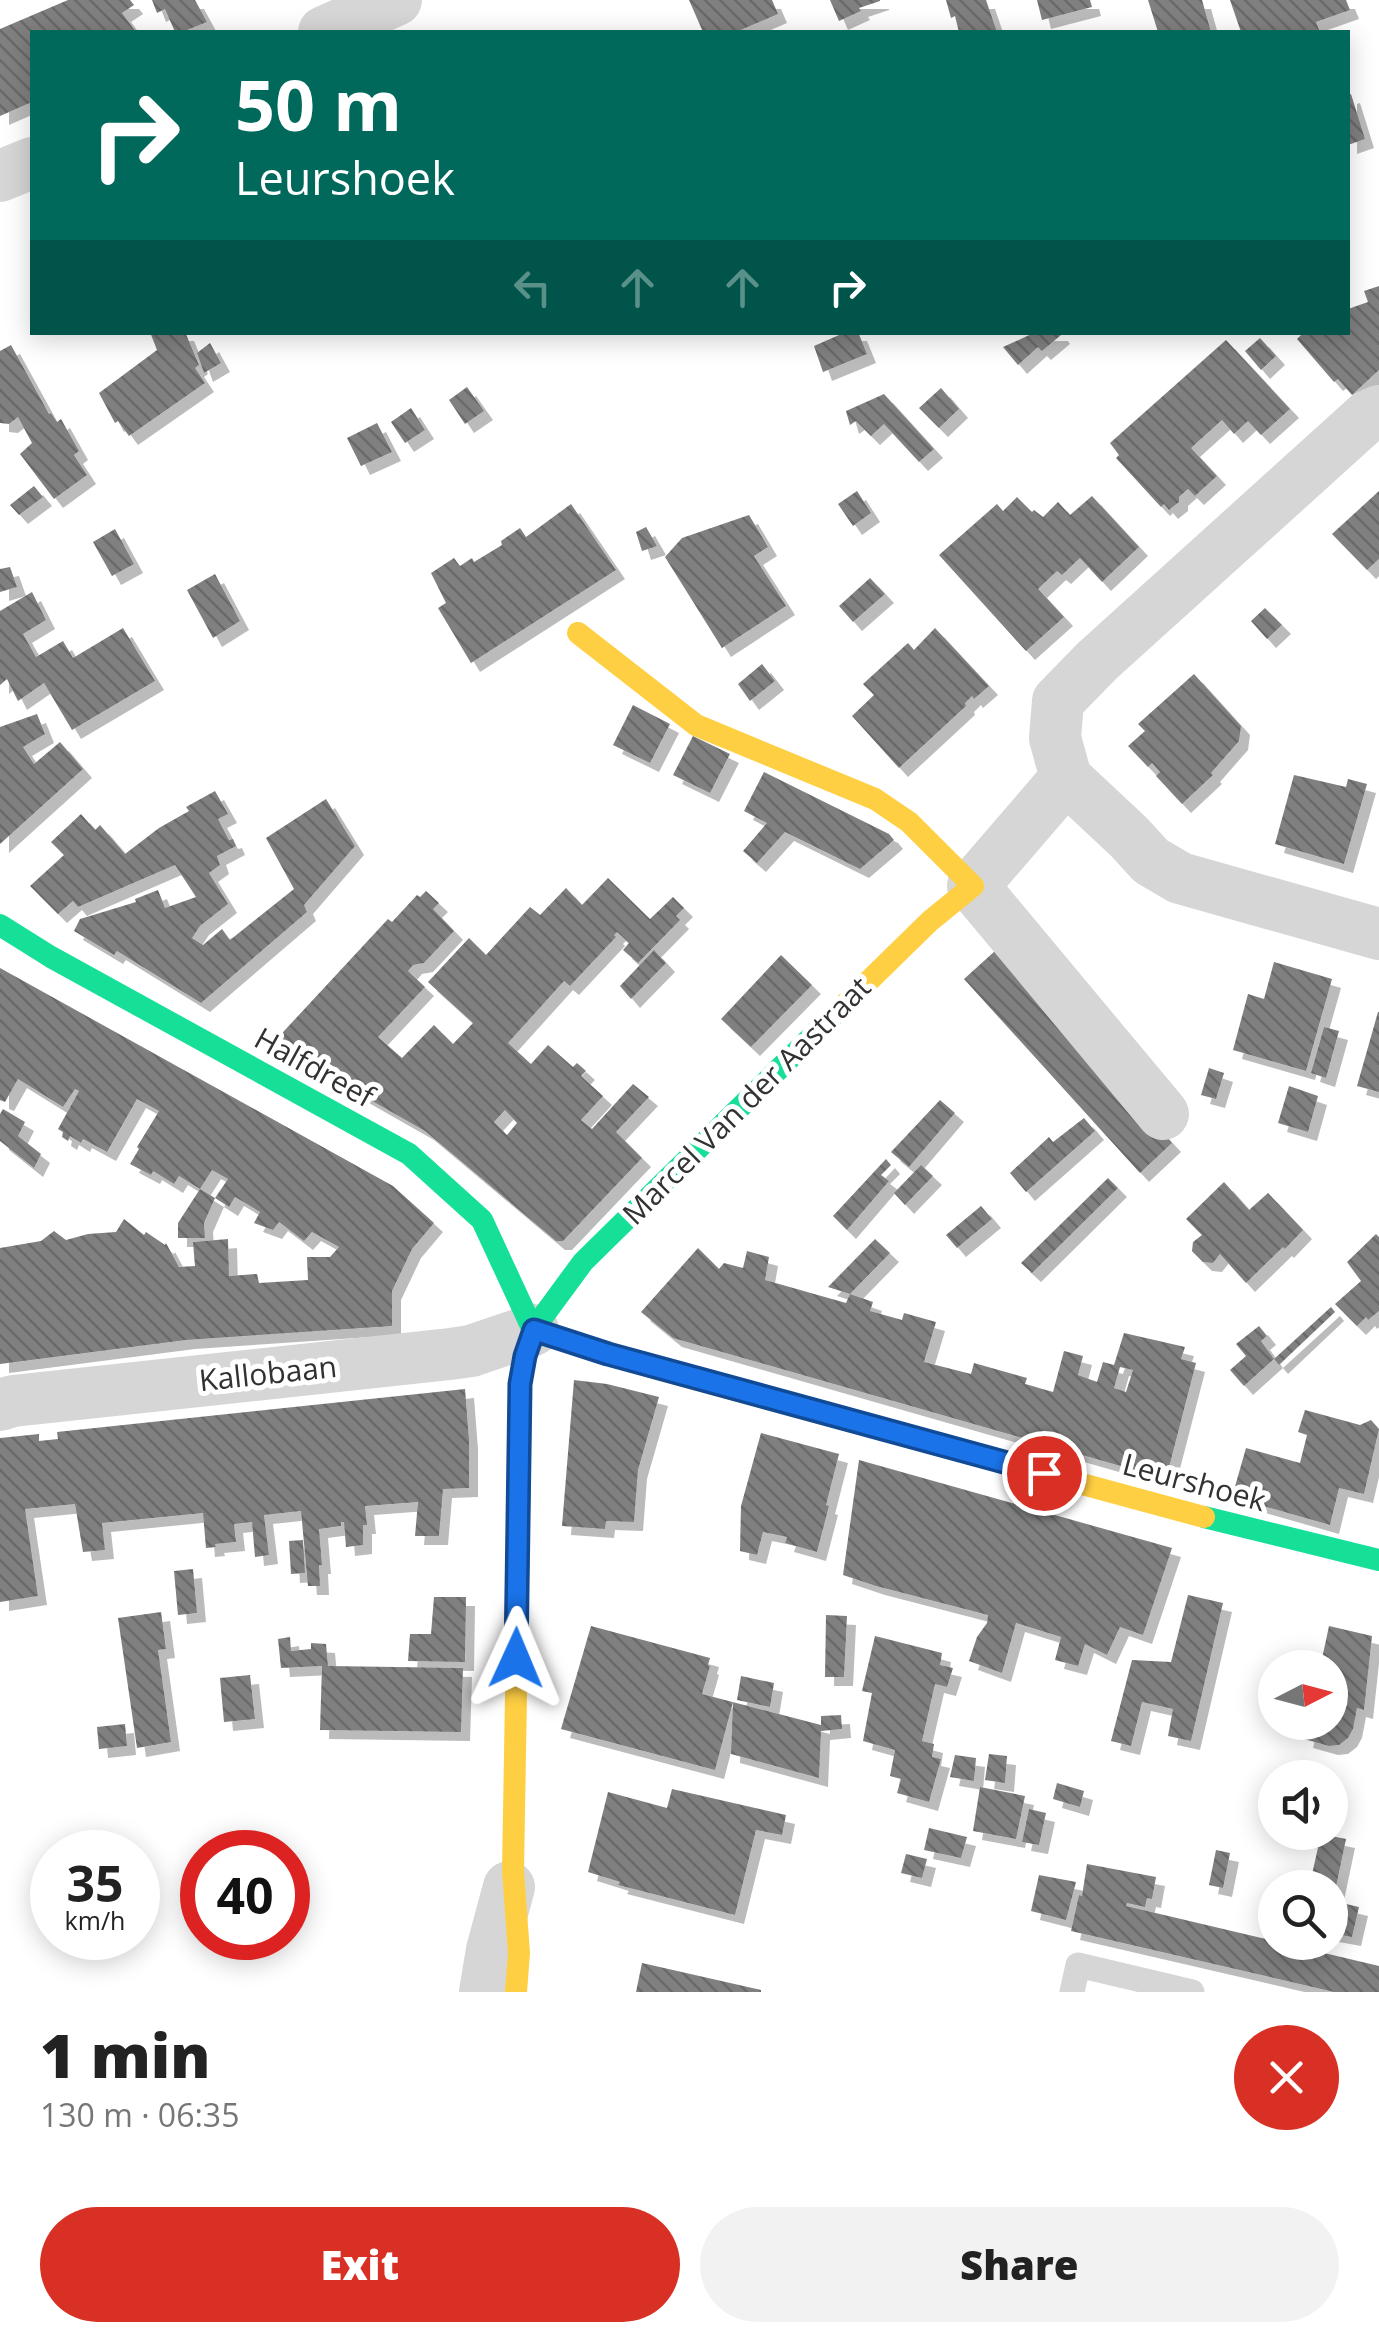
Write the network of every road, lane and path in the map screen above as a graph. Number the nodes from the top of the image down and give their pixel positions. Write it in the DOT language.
graph roads {
  1 [pos="396,0"];
  2 [pos="328,30"];
  3 [pos="30,163"];
  4 [pos="0,176"];
  5 [pos="1379,411"];
  6 [pos="578,633"];
  7 [pos="1066,778"];
  8 [pos="973,886"];
  9 [pos="0,925"];
  10 [pos="1379,934"];
  11 [pos="1163,1114"];
  12 [pos="534,1330"];
  13 [pos="0,1405"];
  14 [pos="1379,1560"];
  15 [pos="513,1871"];
  16 [pos="485,1992"];
  17 [pos="516,1992"];
  18 [pos="1072,1992"];
  19 [pos="1192,1992"];
  1 -- 2 [label="street"];
  3 -- 4 [label="street"];
  5 -- 7 [label="street"];
  6 -- 8 [label="street"];
  7 -- 8 [label="street, Marcel Van der Aastraat"];
  7 -- 10 [label="street"];
  8 -- 11 [label="street"];
  8 -- 12 [label="street, Marcel Van der Aastraat"];
  9 -- 12 [label="street, Halfdreef"];
  12 -- 13 [label="street, Kallobaan"];
  12 -- 14 [label="street, Leurshoek"];
  12 -- 15 [label="street"];
  15 -- 16 [label="street"];
  15 -- 17 [label="street"];
  18 -- 19 [label="lane"];
}
